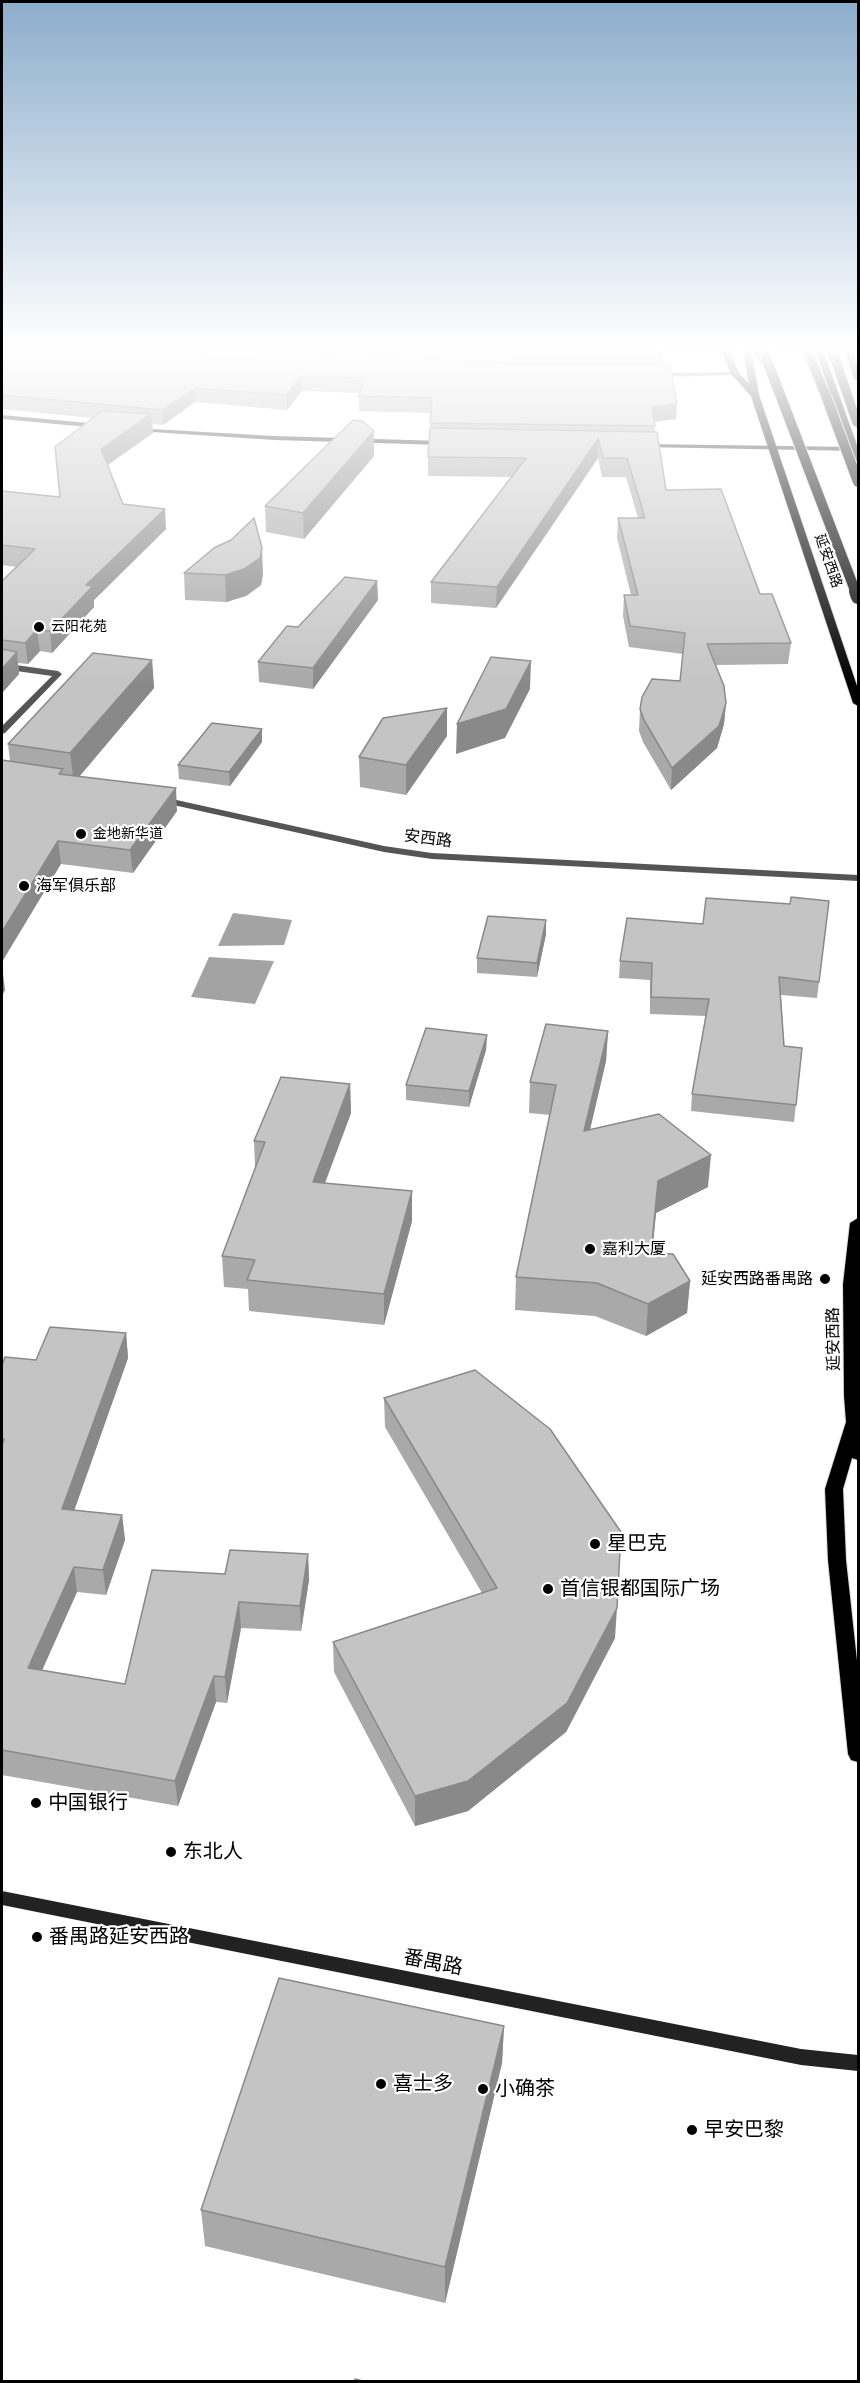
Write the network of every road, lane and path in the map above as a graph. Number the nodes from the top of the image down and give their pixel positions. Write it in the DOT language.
graph roads {
  1 [pos="776,461"];
  2 [pos="806,461"];
  3 [pos="850,461"];
  4 [pos="858,482"];
  5 [pos="858,597"];
  6 [pos="2,666"];
  7 [pos="858,703"];
  8 [pos="2,731"];
  9 [pos="149,798"];
  10 [pos="858,878"];
  11 [pos="858,1223"];
  12 [pos="855,1421"];
  13 [pos="858,1454"];
  14 [pos="858,1754"];
  15 [pos="2,1898"];
  16 [pos="858,2063"];
  1 -- 7 [label="main road, 延安西路"];
  2 -- 5 [label="highway, bridge"];
  3 -- 4 [label="highway, bridge"];
  6 -- 8 [label="street"];
  9 -- 10 [label="street, 安西路"];
  11 -- 12 [label="main road, 延安西路"];
  12 -- 13 [label="main road, 延安西路"];
  12 -- 14 [label="main road"];
  15 -- 16 [label="street, 番禺路"];
}
